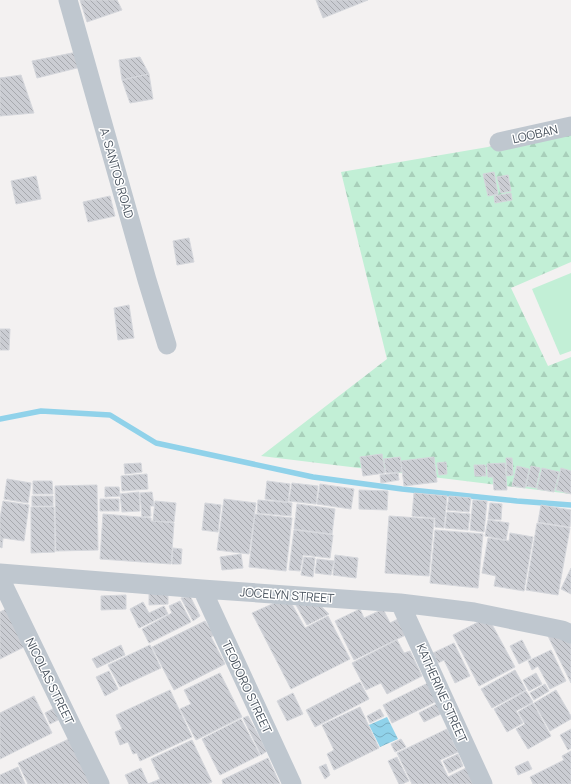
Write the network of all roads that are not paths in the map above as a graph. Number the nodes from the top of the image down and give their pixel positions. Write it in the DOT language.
graph roads {
  1 [pos="68,0"];
  2 [pos="571,126"];
  3 [pos="499,142"];
  4 [pos="167,345"];
  5 [pos="0,573"];
  6 [pos="0,578"];
  7 [pos="202,589"];
  8 [pos="400,603"];
  9 [pos="571,634"];
  10 [pos="100,784"];
  11 [pos="292,784"];
  12 [pos="483,784"];
  1 -- 4 [label="street, A. SANTOS ROAD"];
  2 -- 3 [label="street, LOOBAN"];
  5 -- 7 [label="street, JOCELYN STREET"];
  6 -- 10 [label="street, NICOLAS STREET"];
  7 -- 8 [label="street, JOCELYN STREET"];
  7 -- 11 [label="street, TEODORO STREET"];
  8 -- 9 [label="street, JOCELYN STREET"];
  8 -- 12 [label="street, KATHERINE STREET"];
}
